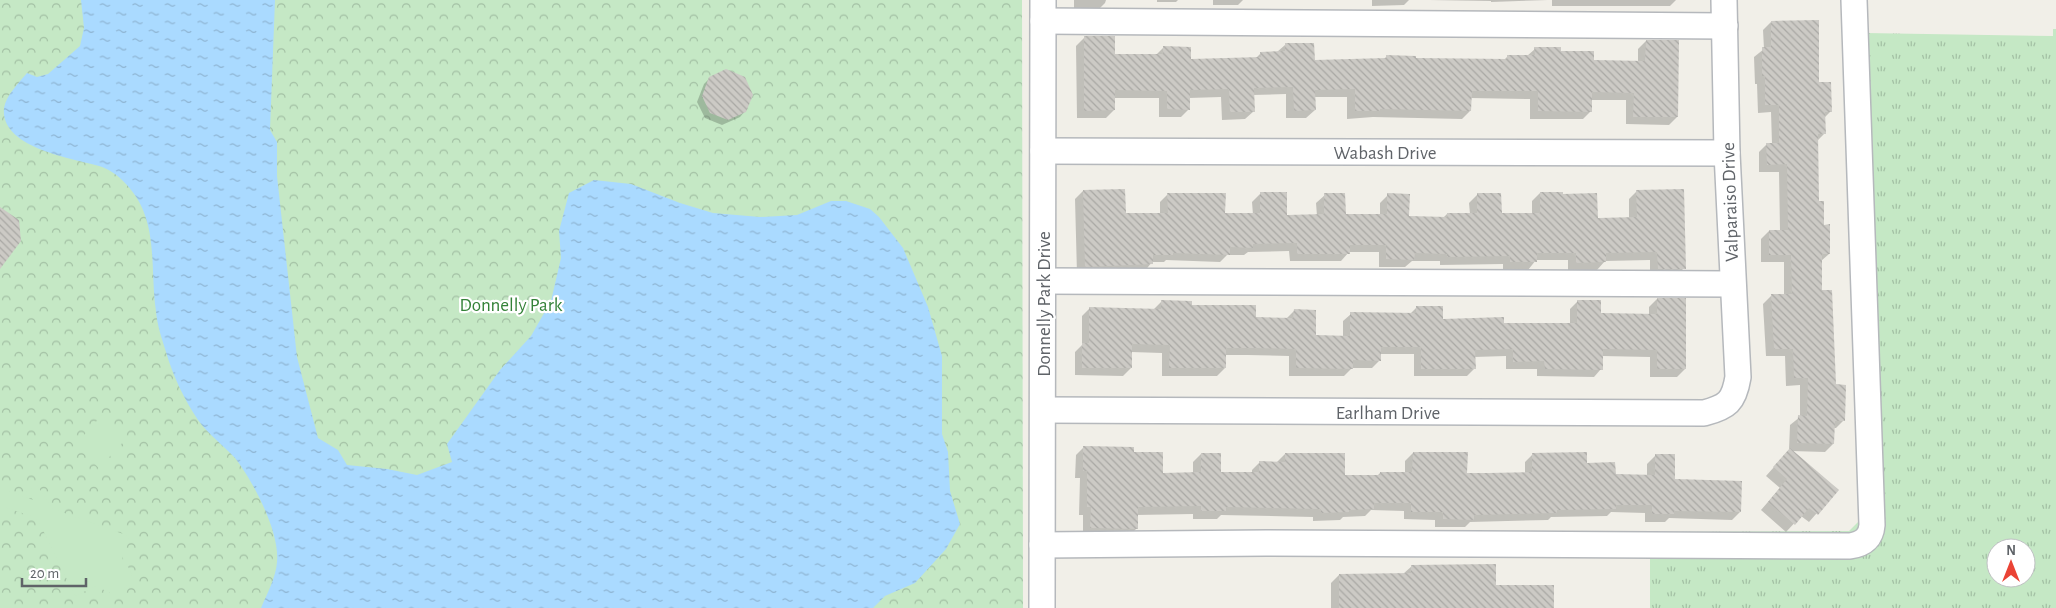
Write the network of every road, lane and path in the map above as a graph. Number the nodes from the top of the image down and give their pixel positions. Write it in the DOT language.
graph roads {
  1 [pos="1724,0"];
  2 [pos="1854,0"];
  3 [pos="1043,11"];
  4 [pos="1725,26"];
  5 [pos="1043,151"];
  6 [pos="1727,154"];
  7 [pos="1043,281"];
  8 [pos="1732,284"];
  9 [pos="1730,402"];
  10 [pos="1043,410"];
  11 [pos="1042,544"];
  12 [pos="1042,608"];
  1 -- 4 [label="street, Valparaiso Drive"];
  2 -- 11 [label="street"];
  3 -- 4 [label="street"];
  3 -- 5 [label="street, Donnelly Park Drive"];
  4 -- 6 [label="street, Valparaiso Drive"];
  5 -- 6 [label="street, Wabash Drive"];
  5 -- 7 [label="street, Donnelly Park Drive"];
  6 -- 8 [label="street, Valparaiso Drive"];
  7 -- 8 [label="street"];
  7 -- 10 [label="street, Donnelly Park Drive"];
  8 -- 9 [label="street, Valparaiso Drive"];
  9 -- 10 [label="street, Earlham Drive"];
  10 -- 11 [label="street, Donnelly Park Drive"];
  11 -- 12 [label="street, Donnelly Park Drive"];
}
